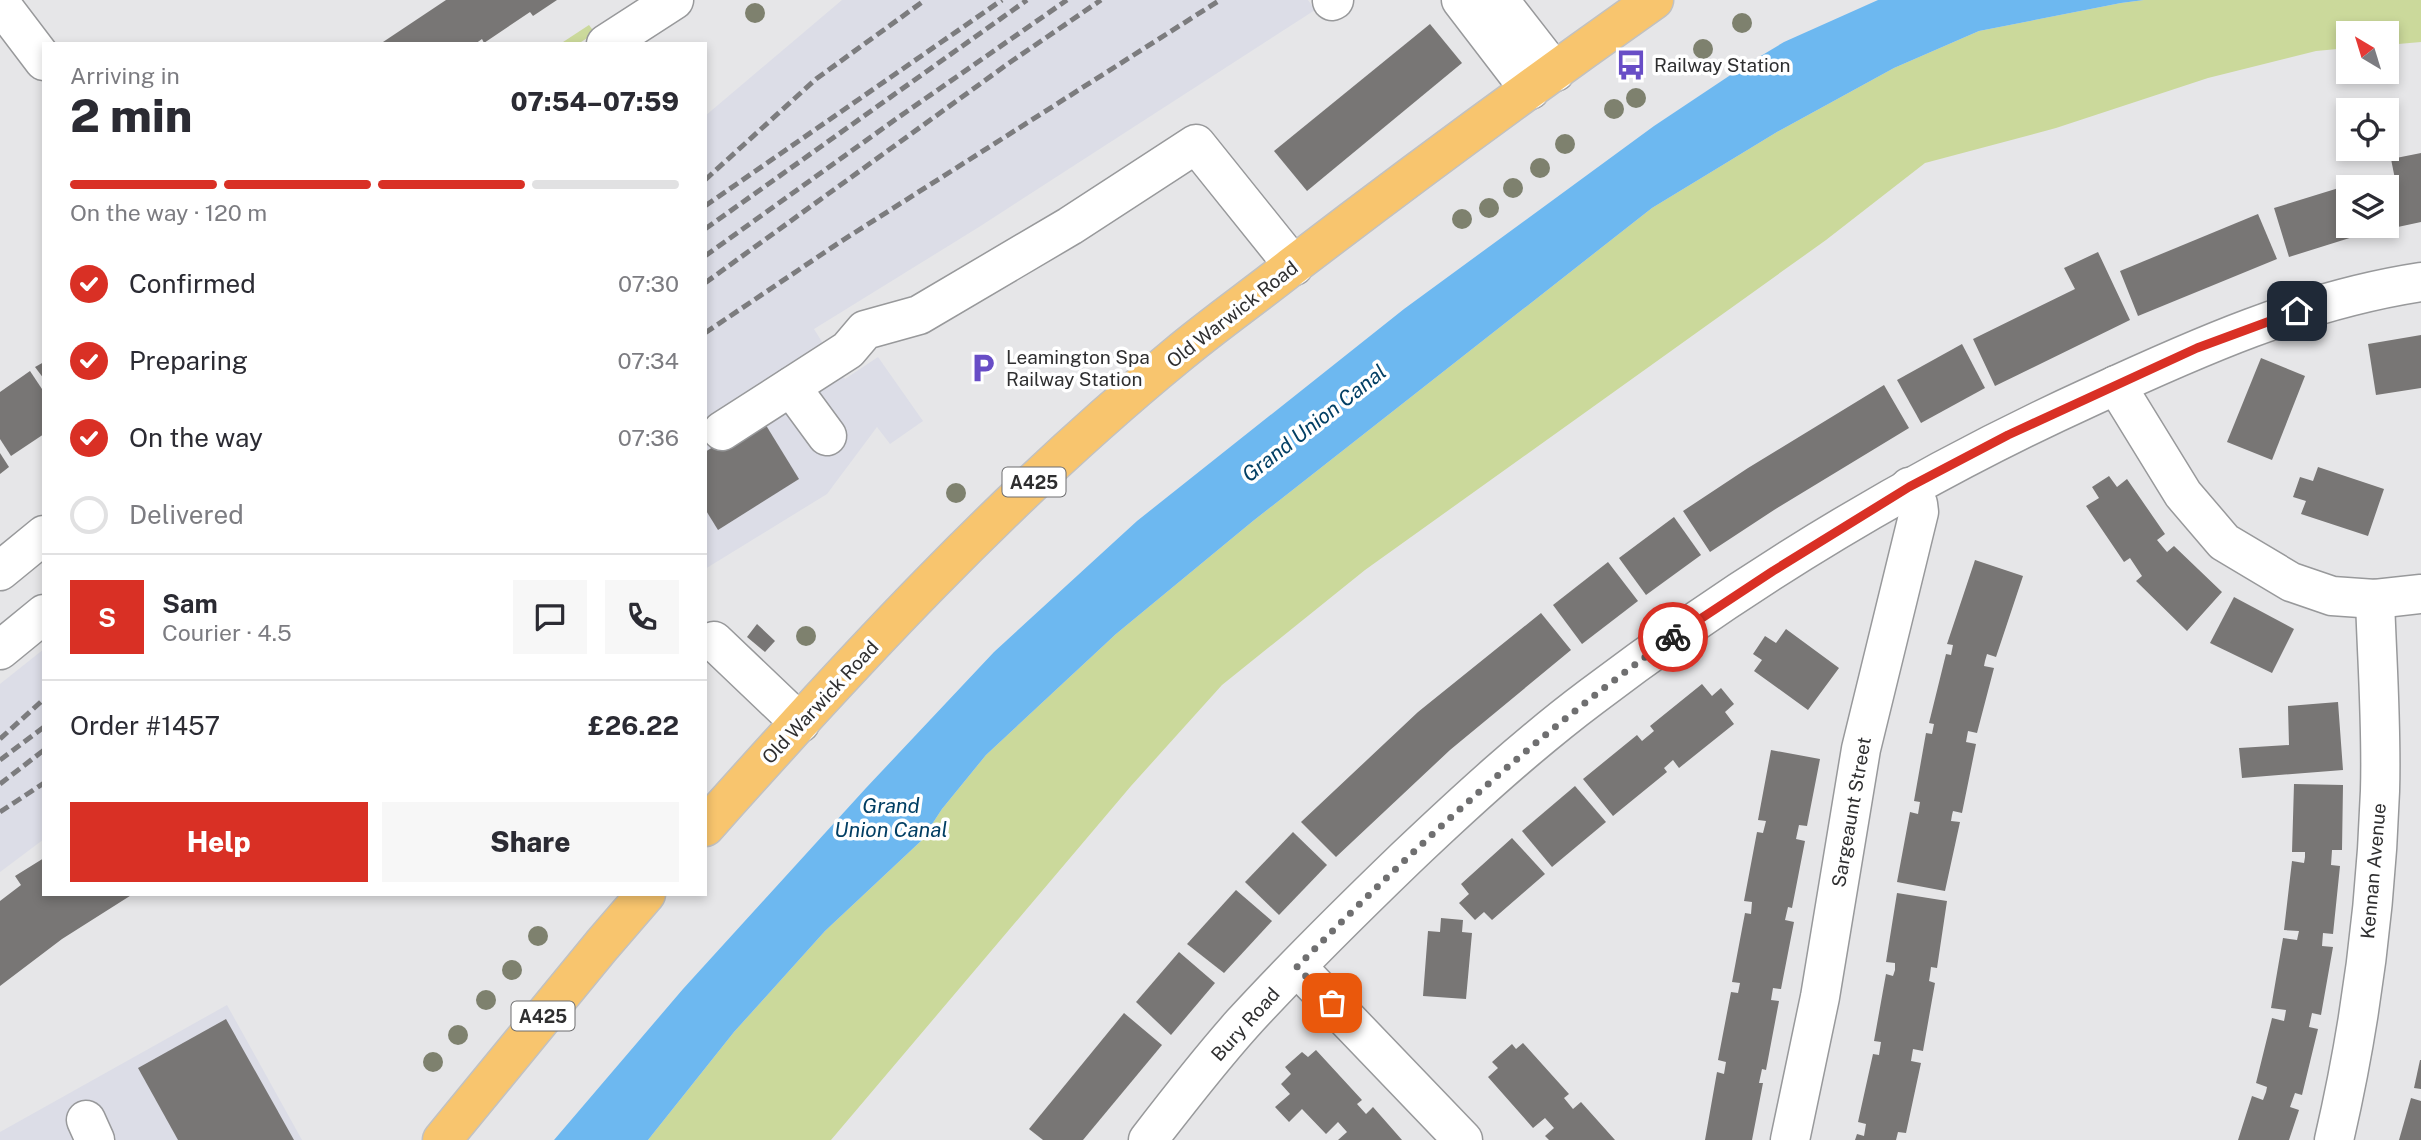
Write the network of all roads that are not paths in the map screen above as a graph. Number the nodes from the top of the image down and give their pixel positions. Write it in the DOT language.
graph roads {
  1 [pos="1461,0"];
  2 [pos="1499,0"];
  3 [pos="1654,0"];
  4 [pos="0,3"];
  5 [pos="652,6"];
  6 [pos="608,42"];
  7 [pos="42,58"];
  8 [pos="1542,81"];
  9 [pos="1294,266"];
  10 [pos="2421,282"];
  11 [pos="865,330"];
  12 [pos="2116,385"];
  13 [pos="791,387"];
  14 [pos="714,425"];
  15 [pos="827,436"];
  16 [pos="1909,487"];
  17 [pos="42,537"];
  18 [pos="0,571"];
  19 [pos="2421,594"];
  20 [pos="2375,599"];
  21 [pos="42,616"];
  22 [pos="713,640"];
  23 [pos="0,650"];
  24 [pos="800,723"];
  25 [pos="707,825"];
  26 [pos="644,896"];
  27 [pos="1297,967"];
  28 [pos="442,1140"];
  29 [pos="1147,1140"];
  30 [pos="1463,1140"];
  31 [pos="1790,1140"];
  32 [pos="2334,1140"];
  1 -- 8 [label="street"];
  2 -- 8 [label="street"];
  3 -- 8 [label="main road, Old Warwick Road / A425"];
  4 -- 7 [label="street"];
  5 -- 6 [label="street"];
  8 -- 9 [label="main road, Old Warwick Road / A425"];
  9 -- 11 [label="street"];
  9 -- 24 [label="main road, Old Warwick Road / A425"];
  10 -- 12 [label="street, Bury Road"];
  11 -- 13 [label="street"];
  11 -- 14 [label="street"];
  12 -- 16 [label="street, Bury Road"];
  12 -- 20 [label="street"];
  13 -- 14 [label="street"];
  13 -- 15 [label="street"];
  16 -- 27 [label="street, Bury Road"];
  16 -- 31 [label="street, Sargeaunt Street"];
  17 -- 18 [label="street"];
  19 -- 20 [label="street"];
  20 -- 32 [label="street, Kennan Avenue"];
  21 -- 23 [label="street"];
  22 -- 24 [label="street"];
  24 -- 25 [label="main road, Old Warwick Road / A425"];
  26 -- 28 [label="main road, A425"];
  27 -- 29 [label="street, Bury Road"];
  27 -- 30 [label="street"];
}
